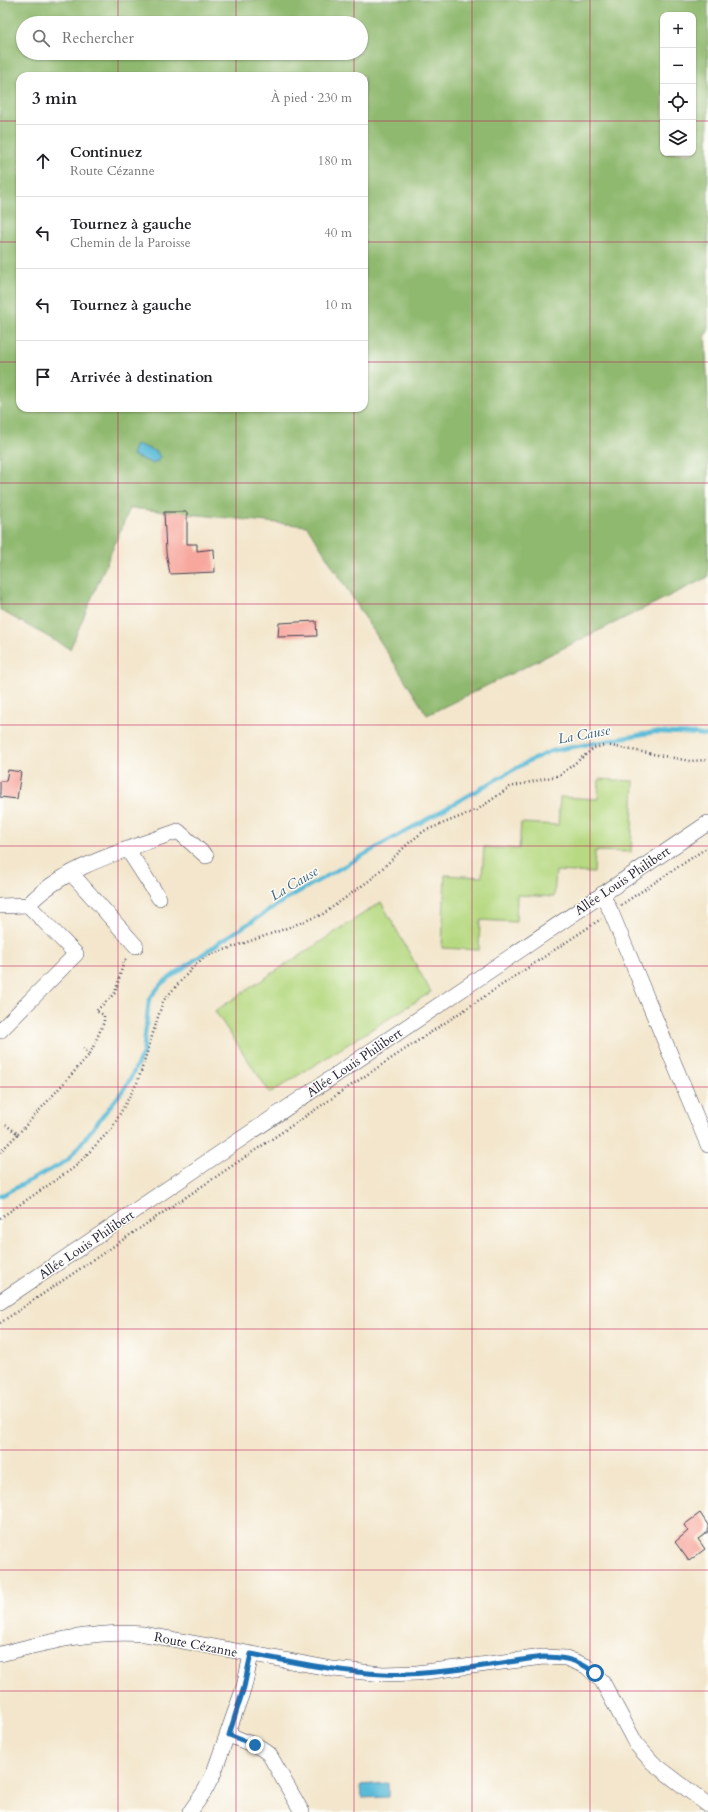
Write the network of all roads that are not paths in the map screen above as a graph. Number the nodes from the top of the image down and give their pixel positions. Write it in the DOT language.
graph roads {
  1 [pos="708,823"];
  2 [pos="128,850"];
  3 [pos="206,856"];
  4 [pos="71,873"];
  5 [pos="602,894"];
  6 [pos="159,898"];
  7 [pos="28,905"];
  8 [pos="0,906"];
  9 [pos="136,946"];
  10 [pos="0,1031"];
  11 [pos="708,1145"];
  12 [pos="0,1302"];
  13 [pos="0,1654"];
  14 [pos="251,1654"];
  15 [pos="229,1735"];
  16 [pos="708,1805"];
  17 [pos="190,1812"];
  18 [pos="302,1812"];
  1 -- 5 [label="street, Allée Louis Philibert"];
  2 -- 3 [label="street"];
  2 -- 4 [label="street"];
  2 -- 6 [label="street"];
  4 -- 7 [label="street"];
  4 -- 9 [label="street"];
  5 -- 11 [label="street"];
  5 -- 12 [label="street, Allée Louis Philibert"];
  7 -- 8 [label="street"];
  7 -- 10 [label="street"];
  13 -- 14 [label="street, Route Cézanne"];
  14 -- 15 [label="street"];
  14 -- 16 [label="street, Route Cézanne"];
  15 -- 17 [label="street"];
  15 -- 18 [label="street"];
}
